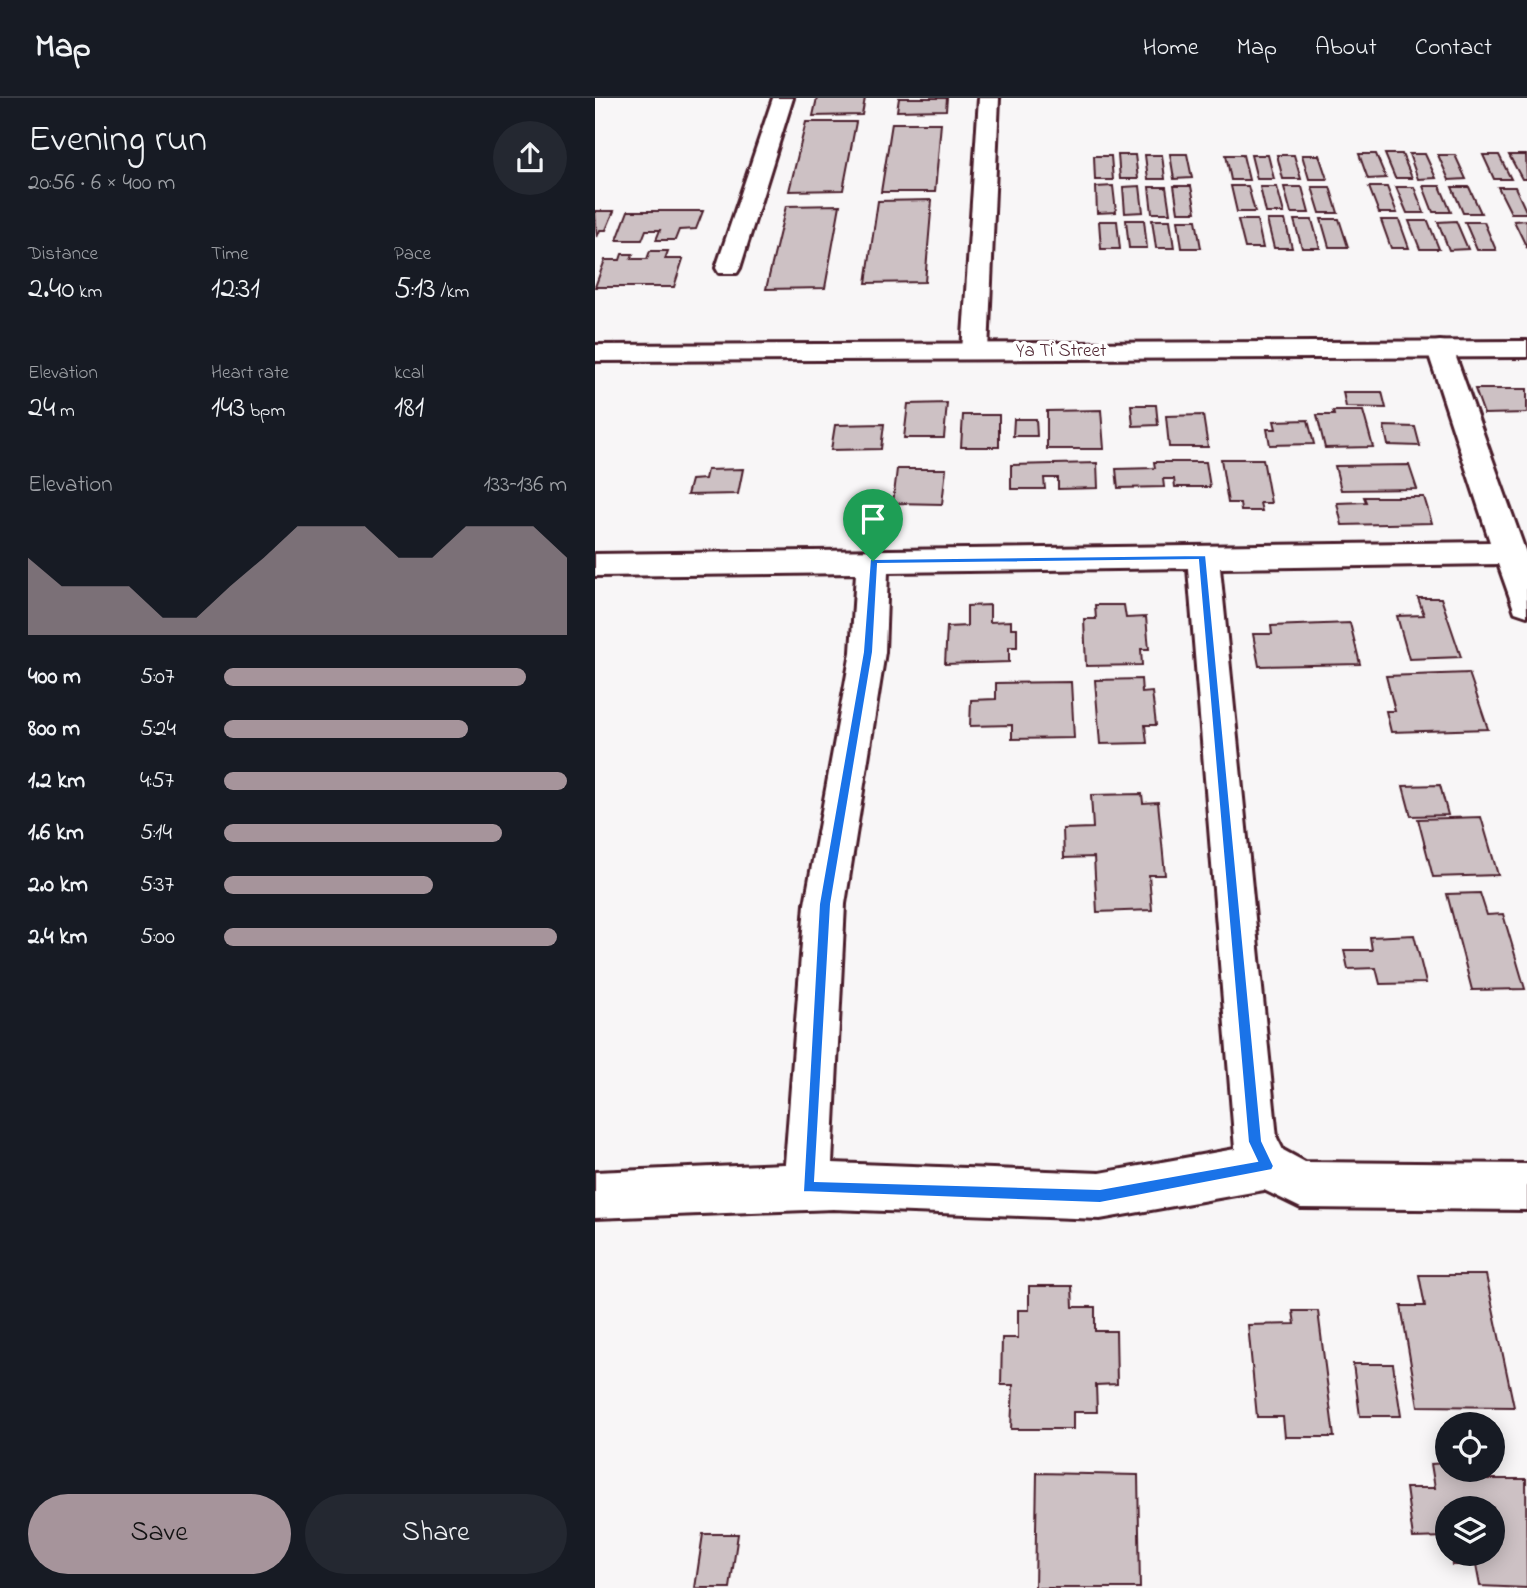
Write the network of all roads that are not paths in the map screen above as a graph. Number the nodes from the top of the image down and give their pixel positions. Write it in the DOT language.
graph roads {
  1 [pos="783,98"];
  2 [pos="989,98"];
  3 [pos="728,268"];
  4 [pos="1440,349"];
  5 [pos="1527,349"];
  6 [pos="975,351"];
  7 [pos="595,353"];
  8 [pos="1510,553"];
  9 [pos="1203,557"];
  10 [pos="873,561"];
  11 [pos="595,565"];
  12 [pos="1527,604"];
  13 [pos="1267,1166"];
  14 [pos="807,1187"];
  15 [pos="1527,1187"];
  16 [pos="595,1195"];
  1 -- 3 [label="street"];
  2 -- 6 [label="street"];
  4 -- 5 [label="street, Ya Ti Street"];
  4 -- 6 [label="street, Ya Ti Street"];
  4 -- 8 [label="street"];
  6 -- 7 [label="street, Ya Ti Street"];
  8 -- 9 [label="street"];
  8 -- 12 [label="street"];
  9 -- 10 [label="street"];
  9 -- 13 [label="street"];
  10 -- 11 [label="street"];
  10 -- 14 [label="street"];
  13 -- 14 [label="street"];
  13 -- 15 [label="street"];
  14 -- 16 [label="street"];
}
